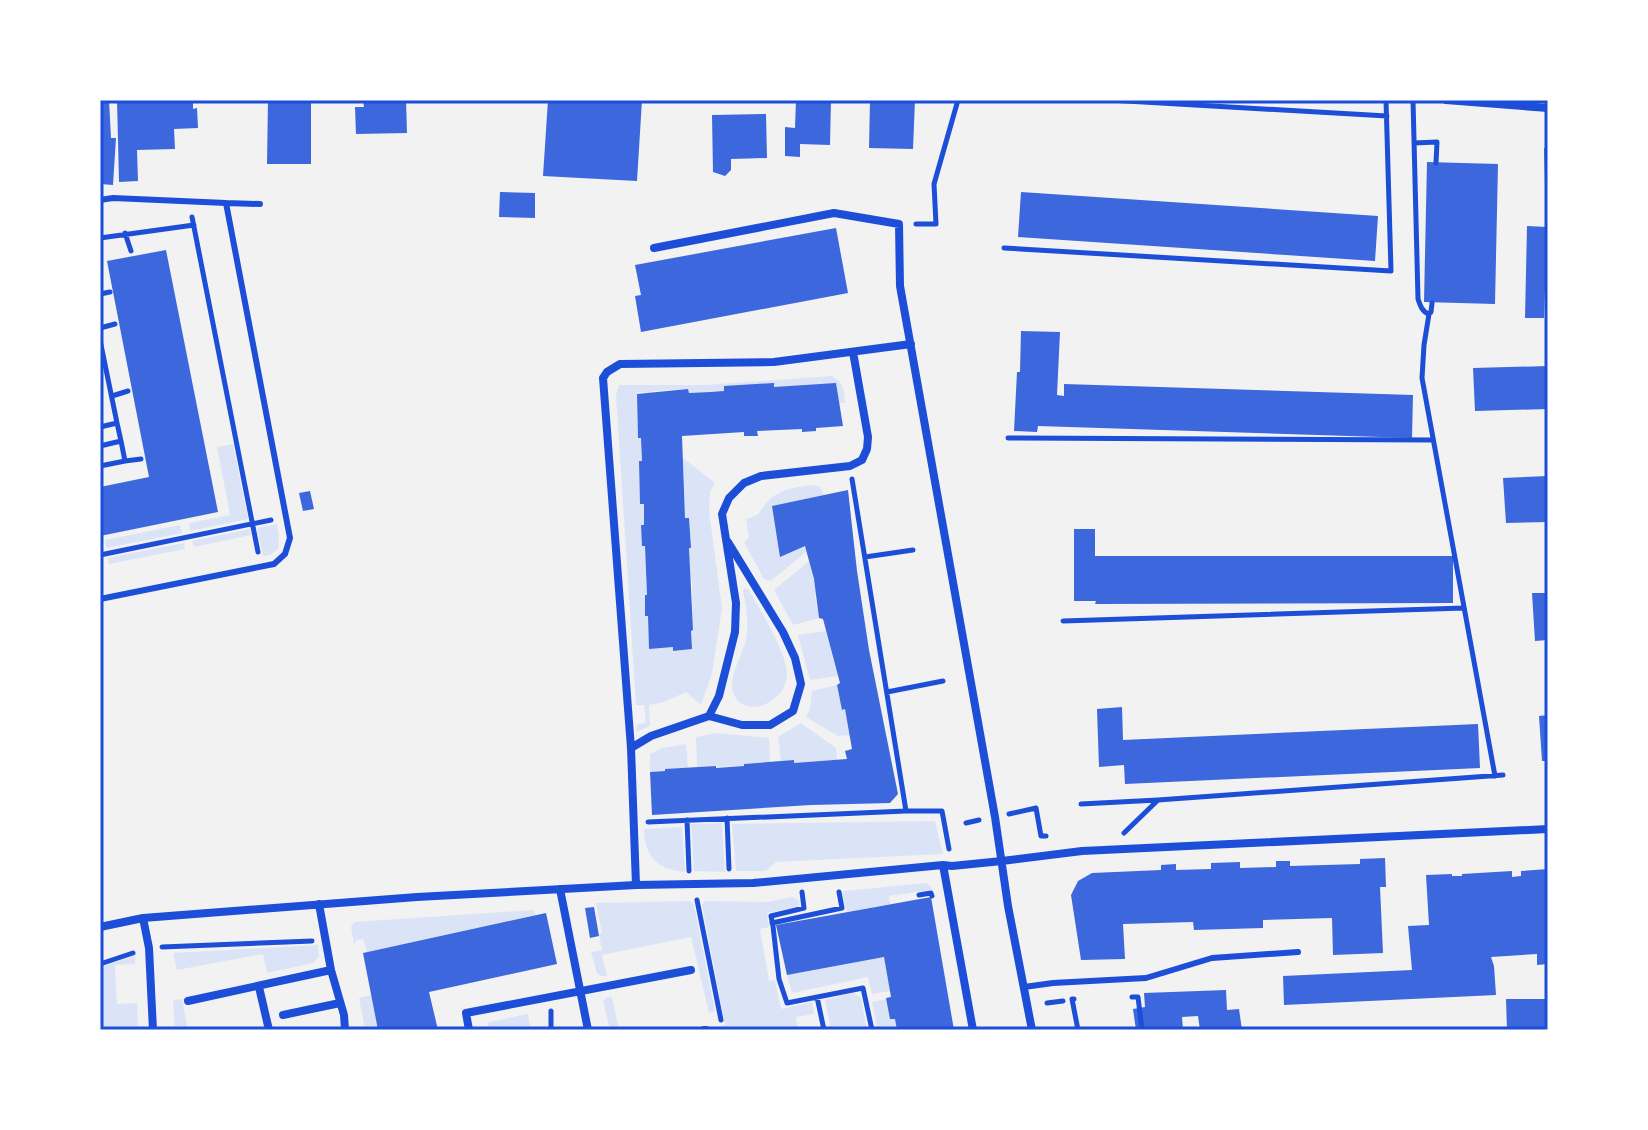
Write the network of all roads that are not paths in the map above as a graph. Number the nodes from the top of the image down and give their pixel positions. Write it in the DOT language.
graph roads {
  1 [pos="1446,100"];
  2 [pos="1542,105"];
  3 [pos="100,200"];
  4 [pos="226,203"];
  5 [pos="260,204"];
  6 [pos="654,248"];
  7 [pos="911,344"];
  8 [pos="853,352"];
  9 [pos="725,537"];
  10 [pos="100,599"];
  11 [pos="709,716"];
  12 [pos="631,748"];
  13 [pos="1548,829"];
  14 [pos="1002,861"];
  15 [pos="948,865"];
  16 [pos="636,885"];
  17 [pos="560,889"];
  18 [pos="319,904"];
  19 [pos="143,918"];
  20 [pos="100,927"];
  21 [pos="1298,952"];
  22 [pos="331,970"];
  23 [pos="691,970"];
  24 [pos="259,987"];
  25 [pos="1024,987"];
  26 [pos="580,991"];
  27 [pos="188,1001"];
  28 [pos="340,1003"];
  29 [pos="283,1015"];
  30 [pos="153,1030"];
  31 [pos="269,1030"];
  32 [pos="345,1030"];
  33 [pos="469,1030"];
  34 [pos="588,1030"];
  35 [pos="973,1030"];
  36 [pos="1032,1030"];
  1 -- 2 [label="street"];
  3 -- 4 [label="lane"];
  4 -- 5 [label="lane"];
  4 -- 10 [label="lane"];
  6 -- 7 [label="street"];
  7 -- 8 [label="street"];
  7 -- 14 [label="street"];
  8 -- 9 [label="street"];
  8 -- 12 [label="street"];
  9 -- 11 [label="street"];
  9 -- 11 [label="street"];
  11 -- 12 [label="street"];
  12 -- 16 [label="street"];
  13 -- 14 [label="street"];
  14 -- 15 [label="street"];
  14 -- 25 [label="street"];
  15 -- 16 [label="street"];
  15 -- 35 [label="street"];
  16 -- 17 [label="street"];
  17 -- 18 [label="street"];
  17 -- 26 [label="street"];
  18 -- 19 [label="street"];
  18 -- 22 [label="street"];
  19 -- 20 [label="street"];
  19 -- 30 [label="street"];
  21 -- 25 [label="lane"];
  22 -- 24 [label="street"];
  22 -- 28 [label="street"];
  23 -- 26 [label="street"];
  24 -- 27 [label="street"];
  24 -- 31 [label="street"];
  25 -- 36 [label="street"];
  26 -- 33 [label="street"];
  26 -- 34 [label="street"];
  28 -- 29 [label="street"];
  28 -- 32 [label="street"];
}
